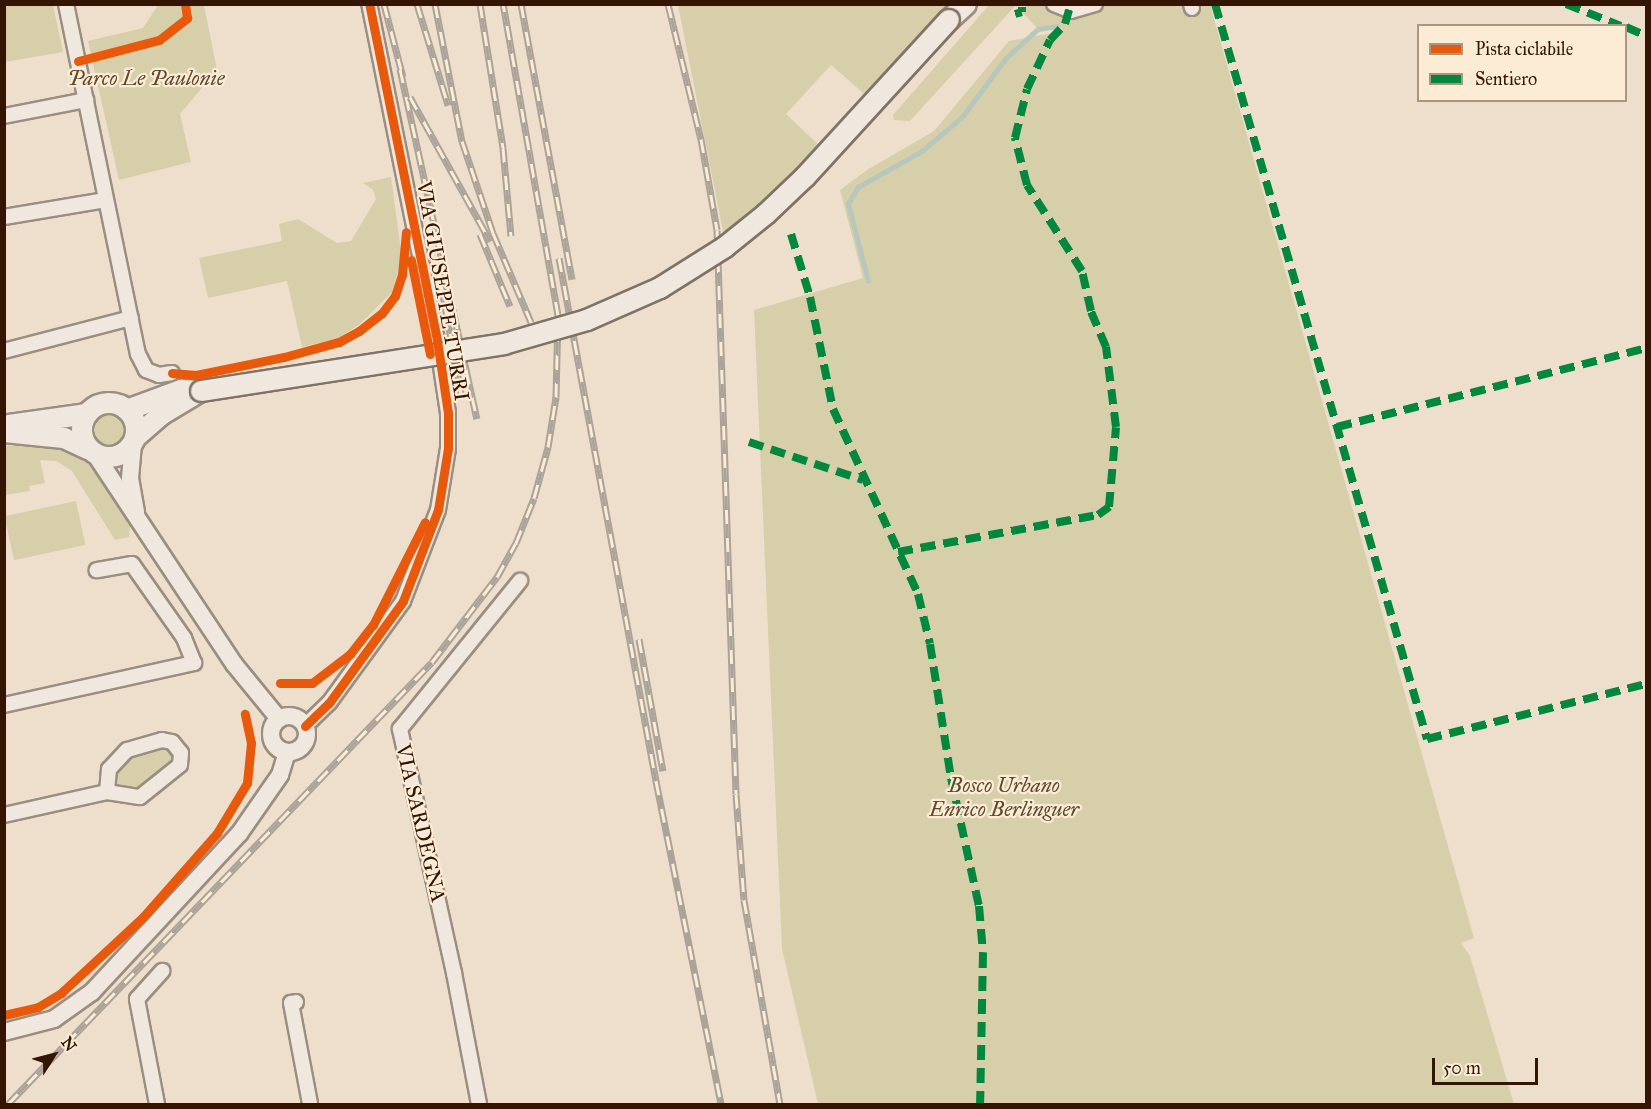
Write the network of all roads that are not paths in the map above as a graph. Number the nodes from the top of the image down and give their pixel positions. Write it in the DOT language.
graph roads {
  1 [pos="66,4"];
  2 [pos="369,4"];
  3 [pos="966,4"];
  4 [pos="1054,4"];
  5 [pos="1095,4"];
  6 [pos="86,100"];
  7 [pos="4,116"];
  8 [pos="106,200"];
  9 [pos="4,217"];
  10 [pos="131,318"];
  11 [pos="4,351"];
  12 [pos="172,373"];
  13 [pos="201,391"];
  14 [pos="127,410"];
  15 [pos="87,414"];
  16 [pos="4,426"];
  17 [pos="4,432"];
  18 [pos="135,440"];
  19 [pos="92,451"];
  20 [pos="137,516"];
  21 [pos="97,570"];
  22 [pos="520,581"];
  23 [pos="4,705"];
  24 [pos="279,719"];
  25 [pos="305,726"];
  26 [pos="287,752"];
  27 [pos="107,792"];
  28 [pos="4,815"];
  29 [pos="162,971"];
  30 [pos="296,1002"];
  31 [pos="4,1032"];
  32 [pos="157,1104"];
  33 [pos="310,1104"];
  34 [pos="478,1104"];
  1 -- 6 [label="street"];
  2 -- 25 [label="street, VIA GIUSEPPE TURRI"];
  3 -- 13 [label="main road, bridge"];
  4 -- 5 [label="street"];
  6 -- 7 [label="street"];
  6 -- 8 [label="street"];
  8 -- 9 [label="street"];
  8 -- 10 [label="street"];
  10 -- 11 [label="street"];
  10 -- 12 [label="street"];
  13 -- 14 [label="main road"];
  13 -- 18 [label="main road"];
  14 -- 15 [label="main road"];
  14 -- 18 [label="main road"];
  15 -- 16 [label="main road"];
  15 -- 19 [label="main road"];
  17 -- 19 [label="main road"];
  18 -- 19 [label="main road"];
  18 -- 20 [label="street"];
  19 -- 20 [label="street"];
  20 -- 24 [label="street"];
  21 -- 23 [label="street"];
  22 -- 34 [label="street, VIA SARDEGNA"];
  24 -- 25 [label="street"];
  24 -- 26 [label="street"];
  25 -- 26 [label="street"];
  26 -- 31 [label="street"];
  27 -- 27 [label="street"];
  27 -- 28 [label="street"];
  29 -- 32 [label="street"];
  30 -- 33 [label="street"];
}
